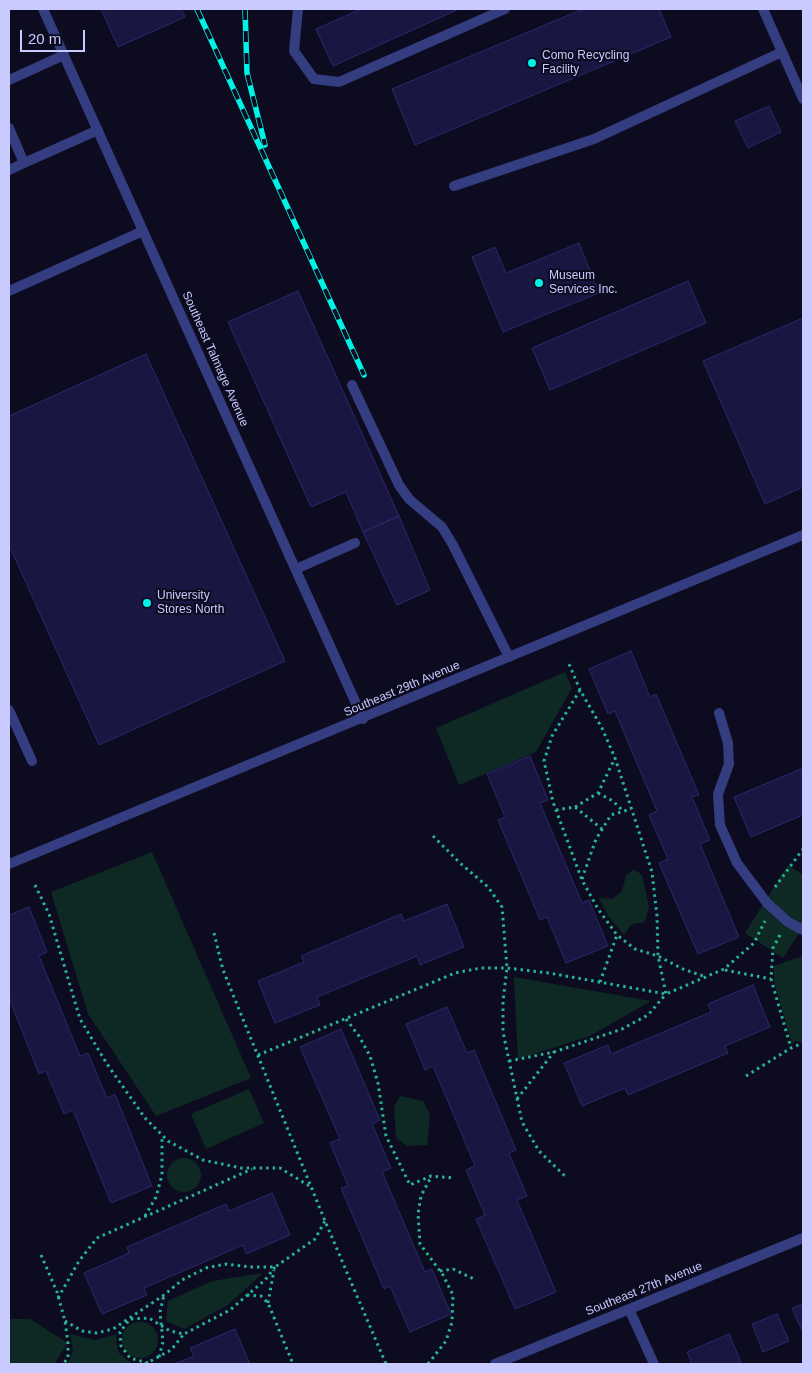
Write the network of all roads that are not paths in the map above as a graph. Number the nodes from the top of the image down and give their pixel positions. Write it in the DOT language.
graph roads {
  1 [pos="43,9"];
  2 [pos="298,9"];
  3 [pos="505,9"];
  4 [pos="763,9"];
  5 [pos="782,52"];
  6 [pos="64,55"];
  7 [pos="9,80"];
  8 [pos="803,99"];
  9 [pos="9,128"];
  10 [pos="98,130"];
  11 [pos="24,163"];
  12 [pos="9,170"];
  13 [pos="454,186"];
  14 [pos="144,232"];
  15 [pos="9,291"];
  16 [pos="352,386"];
  17 [pos="803,535"];
  18 [pos="355,544"];
  19 [pos="296,570"];
  20 [pos="509,657"];
  21 [pos="9,710"];
  22 [pos="719,713"];
  23 [pos="363,719"];
  24 [pos="32,760"];
  25 [pos="9,864"];
  26 [pos="803,930"];
  27 [pos="803,1238"];
  28 [pos="629,1309"];
  29 [pos="495,1364"];
  30 [pos="654,1364"];
  1 -- 6 [label="street, Southeast Talmage Avenue"];
  2 -- 3 [label="street"];
  4 -- 5 [label="street"];
  5 -- 8 [label="street"];
  5 -- 13 [label="street"];
  6 -- 7 [label="street"];
  6 -- 10 [label="street, Southeast Talmage Avenue"];
  9 -- 11 [label="street"];
  10 -- 11 [label="street"];
  10 -- 14 [label="street, Southeast Talmage Avenue"];
  11 -- 12 [label="street"];
  14 -- 15 [label="street"];
  14 -- 19 [label="street, Southeast Talmage Avenue"];
  16 -- 20 [label="street"];
  17 -- 20 [label="street, Southeast 29th Avenue"];
  18 -- 19 [label="street"];
  19 -- 23 [label="street, Southeast Talmage Avenue"];
  20 -- 23 [label="street, Southeast 29th Avenue"];
  21 -- 24 [label="street"];
  22 -- 26 [label="street"];
  23 -- 25 [label="street, Southeast 29th Avenue"];
  27 -- 28 [label="street, Southeast 27th Avenue"];
  28 -- 29 [label="street, Southeast 27th Avenue"];
  28 -- 30 [label="street"];
}
